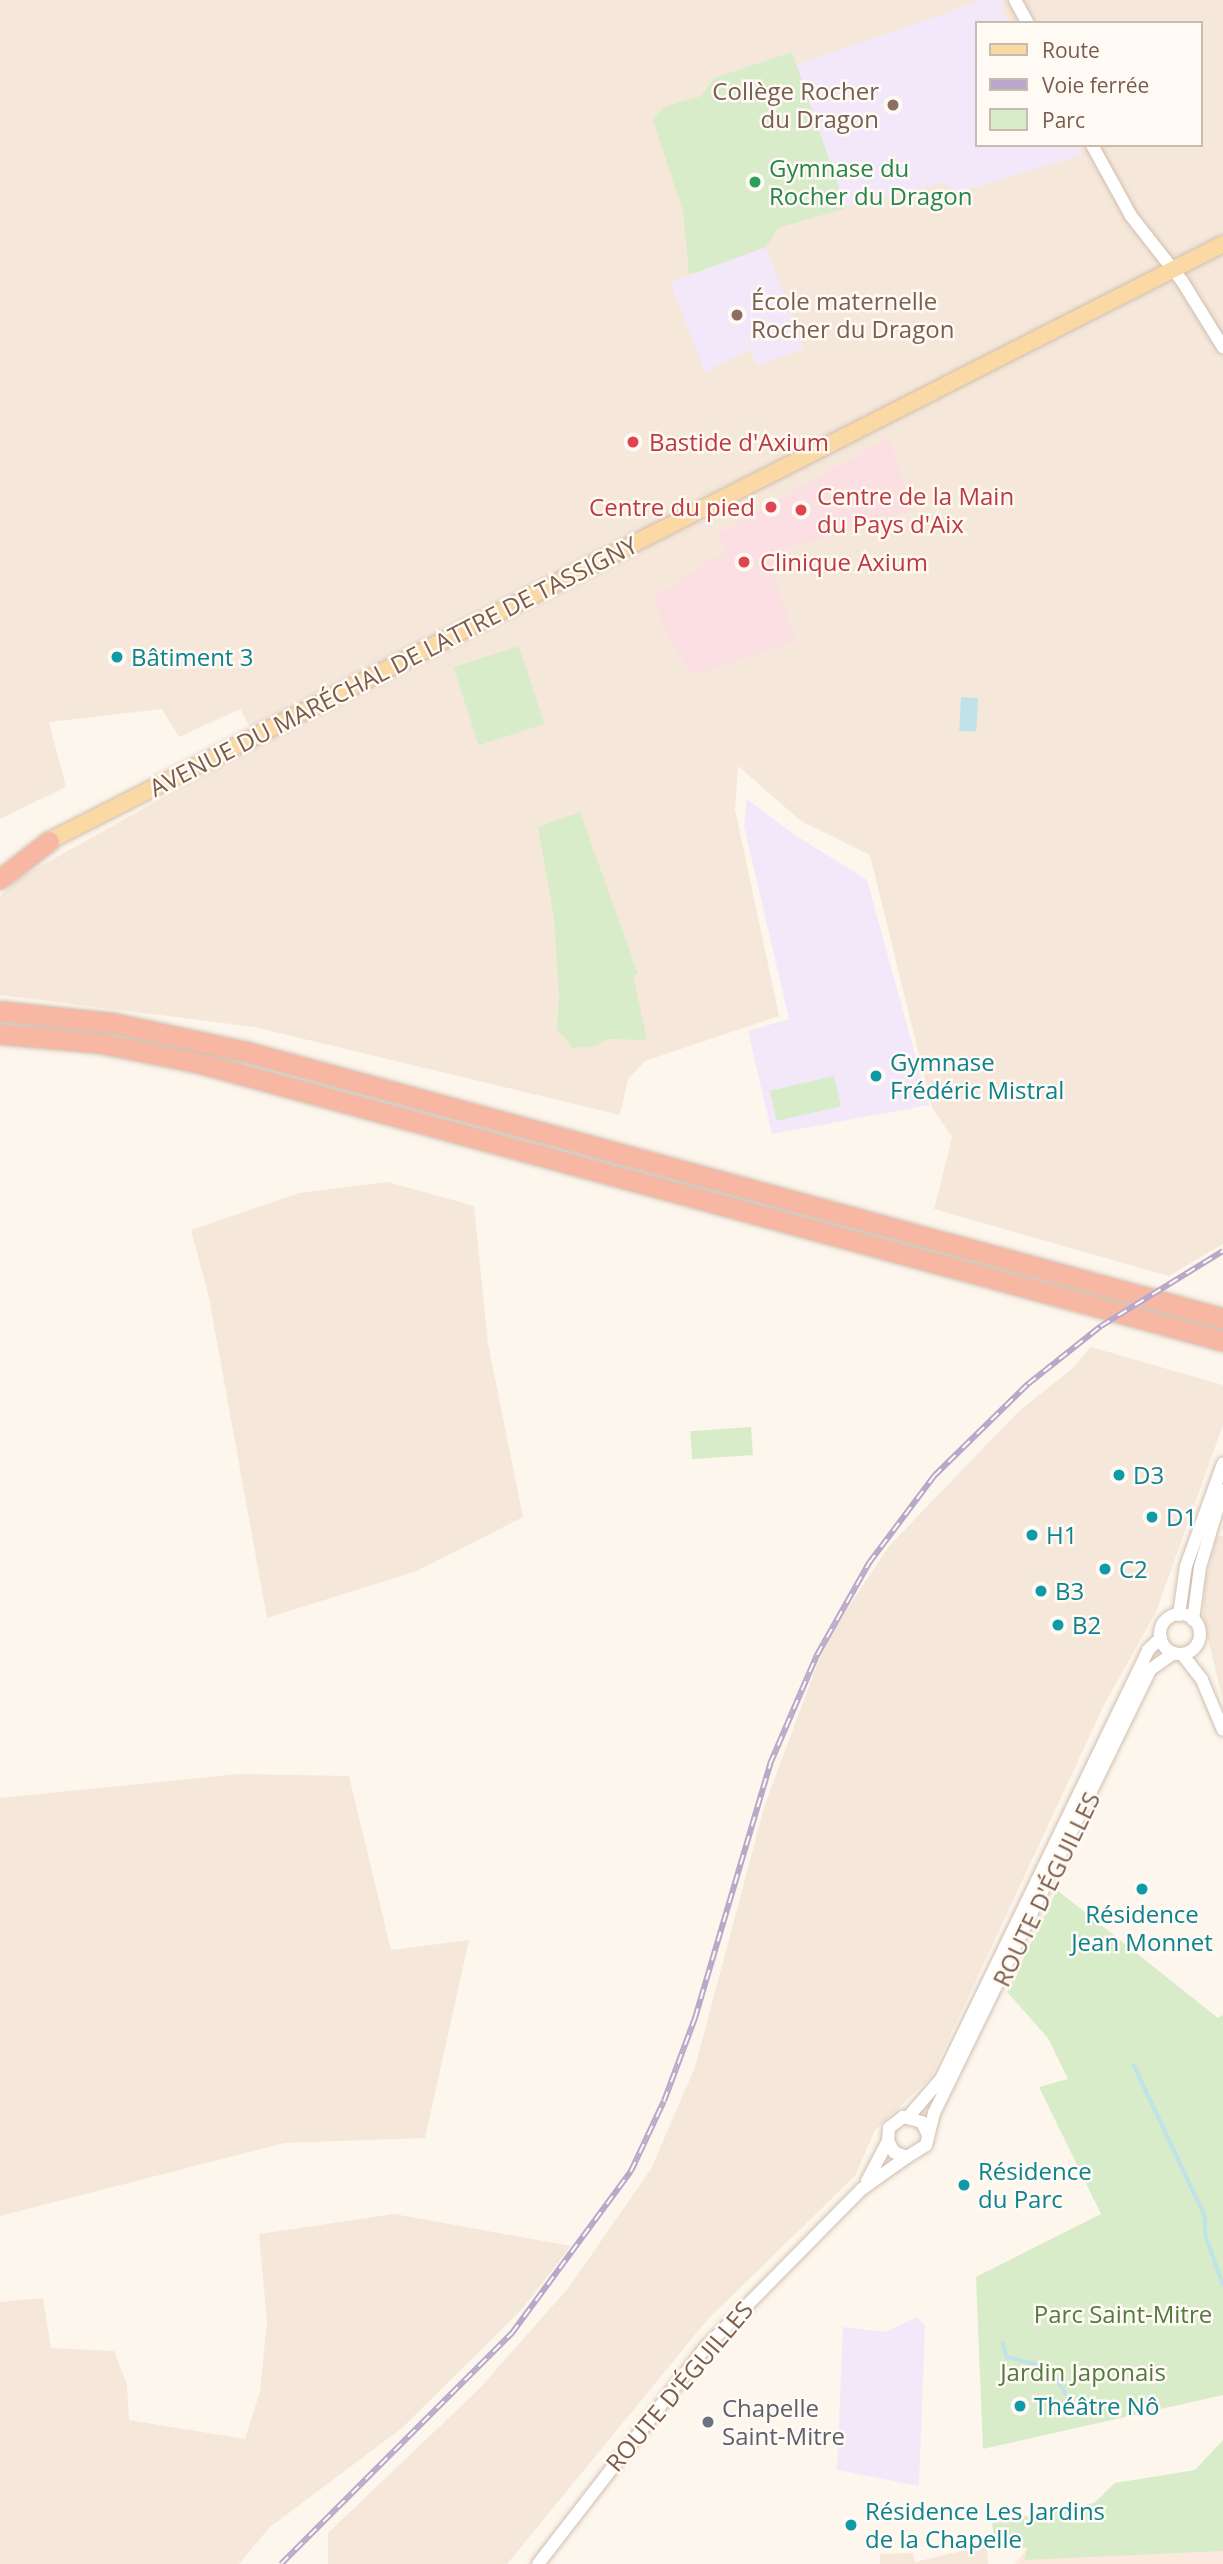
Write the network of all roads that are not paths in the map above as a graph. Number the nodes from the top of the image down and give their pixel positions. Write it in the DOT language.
graph roads {
  1 [pos="1017,1"];
  2 [pos="1027,21"];
  3 [pos="1092,147"];
  4 [pos="1223,244"];
  5 [pos="1173,270"];
  6 [pos="1223,347"];
  7 [pos="49,841"];
  8 [pos="0,864"];
  9 [pos="0,879"];
  10 [pos="0,1011"];
  11 [pos="0,1034"];
  12 [pos="1223,1318"];
  13 [pos="1223,1341"];
  14 [pos="1223,1464"];
  15 [pos="1223,1490"];
  16 [pos="1179,1615"];
  17 [pos="1193,1620"];
  18 [pos="1161,1638"];
  19 [pos="1198,1644"];
  20 [pos="1178,1654"];
  21 [pos="1202,1680"];
  22 [pos="1223,1730"];
  23 [pos="909,2116"];
  24 [pos="928,2134"];
  25 [pos="888,2141"];
  26 [pos="907,2157"];
  27 [pos="862,2189"];
  28 [pos="538,2564"];
  1 -- 2 [label="street"];
  3 -- 5 [label="street"];
  4 -- 5 [label="main road, AVENUE DU MARÉCHAL DE LATTRE DE TASSIGNY"];
  5 -- 6 [label="street"];
  5 -- 7 [label="main road, AVENUE DU MARÉCHAL DE LATTRE DE TASSIGNY"];
  7 -- 8 [label="highway"];
  7 -- 9 [label="highway"];
  10 -- 12 [label="highway"];
  11 -- 13 [label="highway"];
  14 -- 16 [label="street"];
  15 -- 17 [label="street"];
  16 -- 17 [label="street"];
  16 -- 18 [label="street"];
  17 -- 19 [label="street"];
  18 -- 20 [label="street"];
  18 -- 23 [label="street, ROUTE D'ÉGUILLES"];
  19 -- 20 [label="street"];
  19 -- 21 [label="street"];
  20 -- 21 [label="street"];
  20 -- 24 [label="street, ROUTE D'ÉGUILLES"];
  21 -- 22 [label="street"];
  23 -- 24 [label="street"];
  23 -- 25 [label="street"];
  24 -- 26 [label="street"];
  25 -- 26 [label="street"];
  25 -- 27 [label="street, ROUTE D'ÉGUILLES"];
  26 -- 27 [label="street, ROUTE D'ÉGUILLES"];
  27 -- 28 [label="street, ROUTE D'ÉGUILLES"];
}
